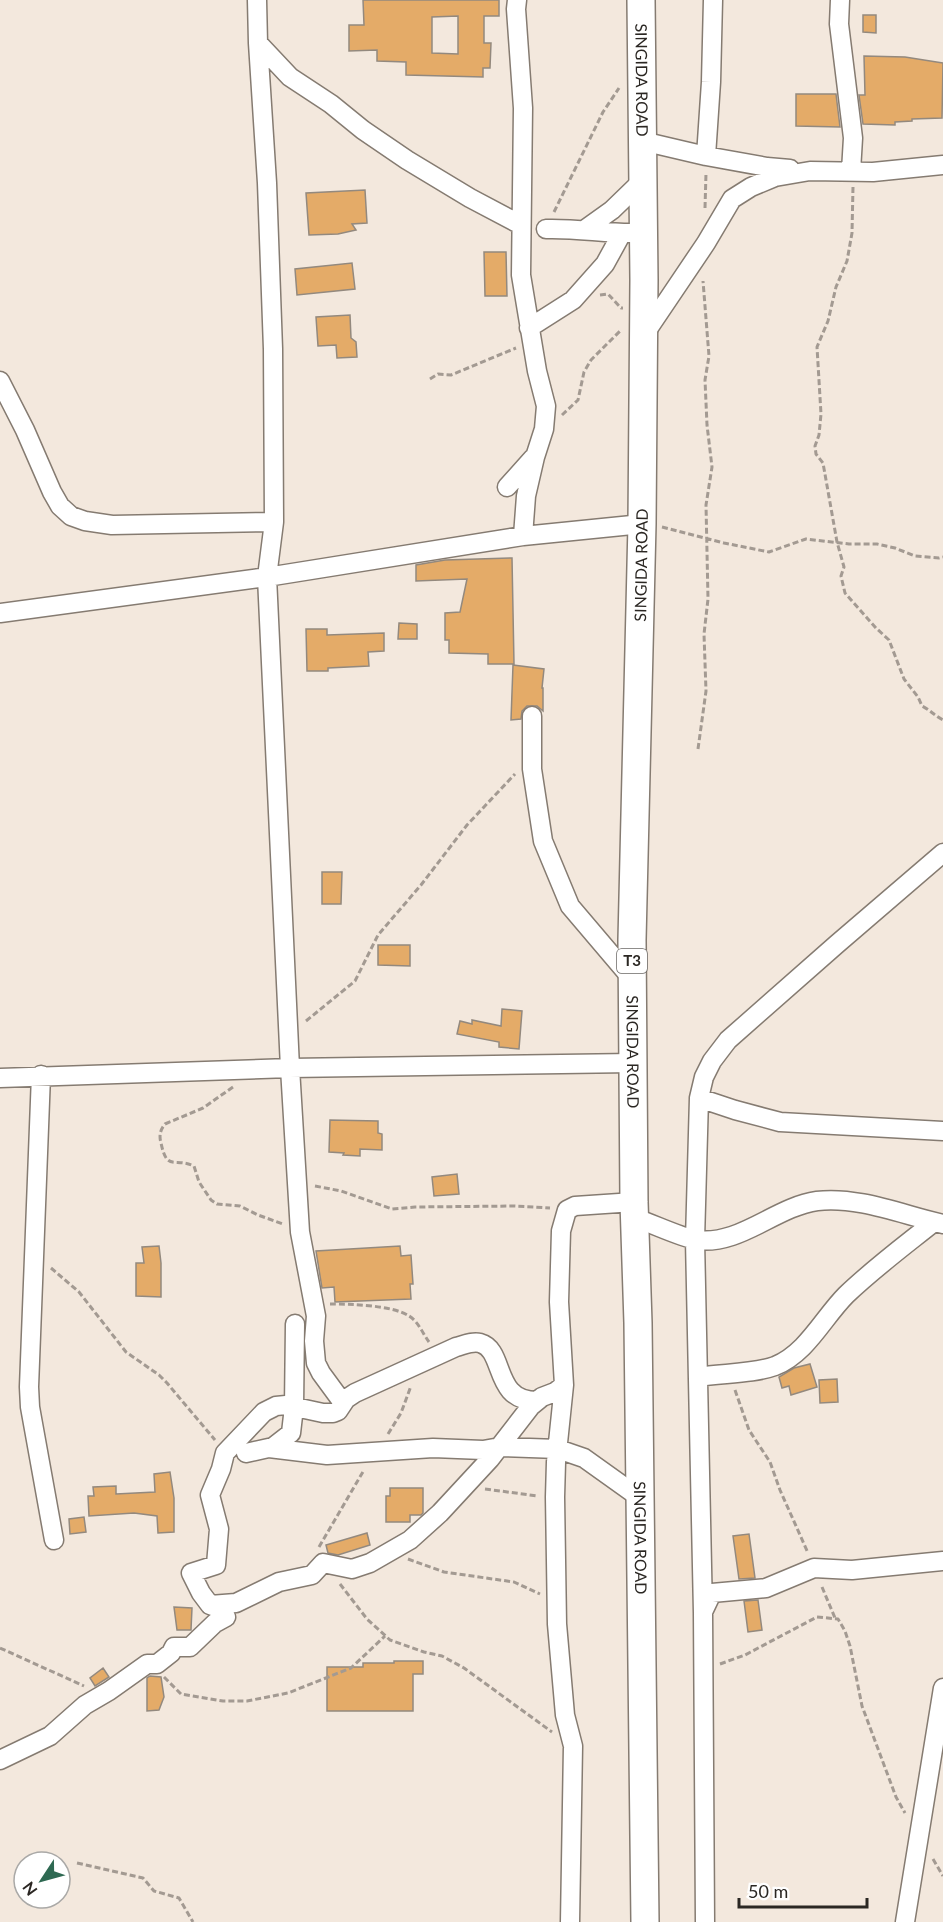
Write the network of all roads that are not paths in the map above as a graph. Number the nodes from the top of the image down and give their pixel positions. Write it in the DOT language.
graph roads {
  1 [pos="257,0"];
  2 [pos="517,0"];
  3 [pos="641,0"];
  4 [pos="713,0"];
  5 [pos="840,0"];
  6 [pos="258,43"];
  7 [pos="642,141"];
  8 [pos="706,156"];
  9 [pos="943,165"];
  10 [pos="810,171"];
  11 [pos="851,171"];
  12 [pos="643,180"];
  13 [pos="521,225"];
  14 [pos="546,229"];
  15 [pos="584,230"];
  16 [pos="632,233"];
  17 [pos="643,324"];
  18 [pos="530,335"];
  19 [pos="0,381"];
  20 [pos="535,457"];
  21 [pos="507,487"];
  22 [pos="274,522"];
  23 [pos="642,524"];
  24 [pos="524,536"];
  25 [pos="267,577"];
  26 [pos="0,613"];
  27 [pos="532,716"];
  28 [pos="943,853"];
  29 [pos="633,979"];
  30 [pos="633,1063"];
  31 [pos="290,1068"];
  32 [pos="41,1075"];
  33 [pos="0,1078"];
  34 [pos="699,1098"];
  35 [pos="943,1131"];
  36 [pos="635,1210"];
  37 [pos="938,1223"];
  38 [pos="695,1240"];
  39 [pos="295,1324"];
  40 [pos="698,1377"];
  41 [pos="564,1385"];
  42 [pos="537,1401"];
  43 [pos="343,1403"];
  44 [pos="294,1407"];
  45 [pos="500,1447"];
  46 [pos="268,1448"];
  47 [pos="558,1449"];
  48 [pos="246,1453"];
  49 [pos="640,1498"];
  50 [pos="54,1540"];
  51 [pos="943,1561"];
  52 [pos="210,1605"];
  53 [pos="703,1613"];
  54 [pos="943,1688"];
  55 [pos="0,1760"];
  56 [pos="570,1922"];
  57 [pos="645,1922"];
  58 [pos="705,1922"];
  59 [pos="905,1922"];
  1 -- 6 [label="street"];
  2 -- 13 [label="street"];
  3 -- 7 [label="highway, SINGIDA ROAD / T3"];
  4 -- 8 [label="street"];
  5 -- 11 [label="street"];
  6 -- 13 [label="street"];
  6 -- 22 [label="street"];
  7 -- 8 [label="street"];
  7 -- 12 [label="highway, SINGIDA ROAD / T3"];
  8 -- 10 [label="street"];
  9 -- 11 [label="street"];
  10 -- 11 [label="street"];
  10 -- 17 [label="street"];
  12 -- 15 [label="street"];
  12 -- 16 [label="highway, SINGIDA ROAD / T3"];
  13 -- 18 [label="street"];
  14 -- 15 [label="street"];
  15 -- 16 [label="street"];
  16 -- 17 [label="highway, SINGIDA ROAD / T3"];
  16 -- 18 [label="street"];
  17 -- 23 [label="highway, SINGIDA ROAD / T3"];
  18 -- 20 [label="street"];
  19 -- 22 [label="street"];
  20 -- 21 [label="street"];
  20 -- 24 [label="street"];
  22 -- 25 [label="street"];
  23 -- 24 [label="street"];
  23 -- 29 [label="highway, SINGIDA ROAD / T3"];
  24 -- 25 [label="street"];
  25 -- 26 [label="street"];
  25 -- 31 [label="street"];
  27 -- 29 [label="street"];
  28 -- 34 [label="street"];
  29 -- 30 [label="highway, SINGIDA ROAD / T3"];
  30 -- 31 [label="street"];
  30 -- 36 [label="highway, SINGIDA ROAD / T3"];
  31 -- 32 [label="street"];
  31 -- 43 [label="street"];
  32 -- 33 [label="street"];
  32 -- 50 [label="street"];
  34 -- 35 [label="street"];
  34 -- 38 [label="street"];
  36 -- 38 [label="street"];
  36 -- 41 [label="street"];
  36 -- 49 [label="highway, SINGIDA ROAD / T3"];
  37 -- 38 [label="street"];
  37 -- 40 [label="street"];
  38 -- 40 [label="street"];
  39 -- 44 [label="street"];
  40 -- 53 [label="street"];
  41 -- 42 [label="street"];
  41 -- 47 [label="street"];
  42 -- 43 [label="street"];
  42 -- 45 [label="street"];
  43 -- 44 [label="street"];
  44 -- 46 [label="street"];
  44 -- 52 [label="street"];
  45 -- 46 [label="street"];
  45 -- 47 [label="street"];
  45 -- 52 [label="street"];
  46 -- 48 [label="street"];
  47 -- 49 [label="street"];
  47 -- 56 [label="street"];
  49 -- 57 [label="highway, SINGIDA ROAD / T3"];
  51 -- 53 [label="street"];
  52 -- 55 [label="street"];
  53 -- 58 [label="street"];
  54 -- 59 [label="street"];
}
